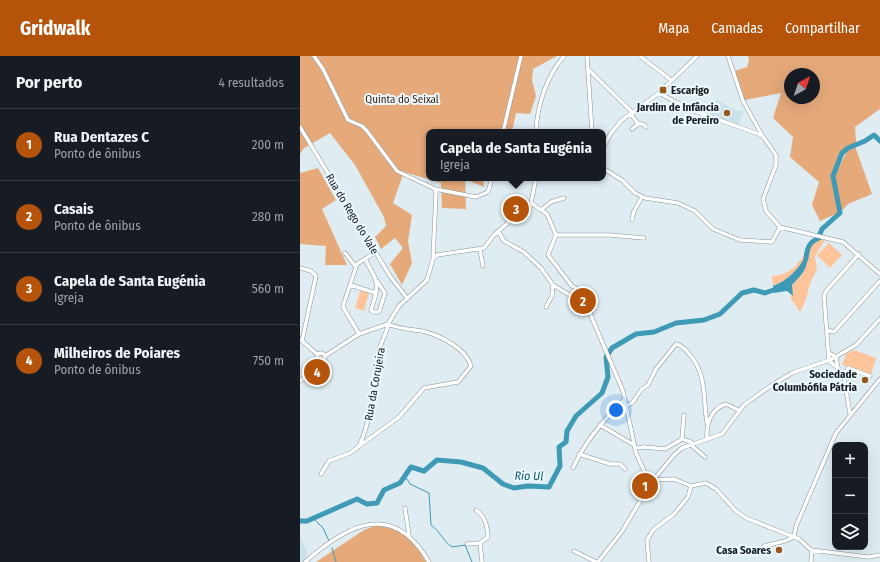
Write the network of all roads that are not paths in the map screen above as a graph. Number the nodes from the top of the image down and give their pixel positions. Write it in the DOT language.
graph roads {
  1 [pos="314,56"];
  2 [pos="521,56"];
  3 [pos="564,56"];
  4 [pos="587,56"];
  5 [pos="640,56"];
  6 [pos="697,56"];
  7 [pos="728,56"];
  8 [pos="588,70"];
  9 [pos="671,80"];
  10 [pos="659,93"];
  11 [pos="632,113"];
  12 [pos="638,124"];
  13 [pos="300,127"];
  14 [pos="646,127"];
  15 [pos="504,129"];
  16 [pos="537,129"];
  17 [pos="592,129"];
  18 [pos="632,129"];
  19 [pos="762,135"];
  20 [pos="606,143"];
  21 [pos="606,170"];
  22 [pos="491,181"];
  23 [pos="535,181"];
  24 [pos="435,189"];
  25 [pos="642,197"];
  26 [pos="564,198"];
  27 [pos="531,203"];
  28 [pos="541,210"];
  29 [pos="632,220"];
  30 [pos="780,228"];
  31 [pos="498,231"];
  32 [pos="556,234"];
  33 [pos="644,238"];
  34 [pos="480,250"];
  35 [pos="376,252"];
  36 [pos="345,253"];
  37 [pos="859,254"];
  38 [pos="365,259"];
  39 [pos="432,259"];
  40 [pos="483,266"];
  41 [pos="356,267"];
  42 [pos="300,268"];
  43 [pos="880,274"];
  44 [pos="377,281"];
  45 [pos="880,281"];
  46 [pos="350,285"];
  47 [pos="553,285"];
  48 [pos="376,293"];
  49 [pos="588,294"];
  50 [pos="407,298"];
  51 [pos="546,307"];
  52 [pos="880,319"];
  53 [pos="388,324"];
  54 [pos="827,330"];
  55 [pos="359,334"];
  56 [pos="301,340"];
  57 [pos="829,353"];
  58 [pos="318,355"];
  59 [pos="325,356"];
  60 [pos="833,359"];
  61 [pos="321,361"];
  62 [pos="838,368"];
  63 [pos="843,376"];
  64 [pos="870,376"];
  65 [pos="880,379"];
  66 [pos="300,381"];
  67 [pos="625,399"];
  68 [pos="619,404"];
  69 [pos="626,405"];
  70 [pos="740,410"];
  71 [pos="850,414"];
  72 [pos="684,415"];
  73 [pos="604,419"];
  74 [pos="707,423"];
  75 [pos="600,425"];
  76 [pos="607,429"];
  77 [pos="682,439"];
  78 [pos="707,440"];
  79 [pos="360,444"];
  80 [pos="692,445"];
  81 [pos="635,447"];
  82 [pos="579,454"];
  83 [pos="705,456"];
  84 [pos="573,468"];
  85 [pos="625,469"];
  86 [pos="321,474"];
  87 [pos="646,475"];
  88 [pos="653,480"];
  89 [pos="650,484"];
  90 [pos="691,486"];
  91 [pos="405,508"];
  92 [pos="476,510"];
  93 [pos="409,536"];
  94 [pos="794,537"];
  95 [pos="480,543"];
  96 [pos="468,544"];
  97 [pos="764,546"];
  98 [pos="812,550"];
  99 [pos="574,551"];
  100 [pos="880,556"];
  101 [pos="305,562"];
  102 [pos="429,562"];
  103 [pos="482,562"];
  104 [pos="598,562"];
  105 [pos="649,562"];
  106 [pos="811,562"];
  1 -- 24 [label="street"];
  2 -- 15 [label="street"];
  3 -- 16 [label="street"];
  4 -- 8 [label="street"];
  5 -- 9 [label="street"];
  6 -- 9 [label="street"];
  7 -- 19 [label="street"];
  8 -- 11 [label="street"];
  8 -- 17 [label="street"];
  9 -- 10 [label="street"];
  10 -- 11 [label="street"];
  10 -- 19 [label="street"];
  11 -- 12 [label="street"];
  11 -- 20 [label="street"];
  12 -- 14 [label="street"];
  12 -- 18 [label="street"];
  13 -- 35 [label="street, Rua do Rego do Vale"];
  19 -- 30 [label="street"];
  21 -- 25 [label="street"];
  22 -- 24 [label="street"];
  23 -- 27 [label="street"];
  24 -- 39 [label="street, Rua da Corujeira"];
  25 -- 29 [label="street"];
  25 -- 30 [label="street"];
  26 -- 28 [label="street"];
  27 -- 28 [label="street"];
  27 -- 31 [label="street"];
  28 -- 32 [label="street"];
  30 -- 37 [label="street"];
  31 -- 34 [label="street"];
  31 -- 47 [label="street"];
  32 -- 33 [label="street"];
  32 -- 49 [label="street"];
  34 -- 39 [label="street"];
  34 -- 40 [label="street"];
  35 -- 38 [label="street"];
  35 -- 50 [label="street, Rua do Rego do Vale"];
  36 -- 41 [label="street"];
  37 -- 43 [label="street"];
  37 -- 54 [label="street"];
  38 -- 41 [label="street"];
  38 -- 44 [label="street"];
  39 -- 50 [label="street, Rua da Corujeira"];
  41 -- 46 [label="street"];
  42 -- 56 [label="street"];
  44 -- 48 [label="street"];
  44 -- 48 [label="street"];
  45 -- 54 [label="street"];
  46 -- 48 [label="street"];
  46 -- 55 [label="street"];
  47 -- 51 [label="street"];
  47 -- 67 [label="street"];
  50 -- 53 [label="street, Rua da Corujeira"];
  52 -- 60 [label="street"];
  53 -- 55 [label="street"];
  53 -- 79 [label="street, Rua da Corujeira"];
  53 -- 79 [label="street"];
  54 -- 57 [label="street"];
  55 -- 59 [label="street"];
  56 -- 58 [label="street"];
  57 -- 60 [label="street"];
  57 -- 60 [label="street"];
  58 -- 59 [label="street"];
  58 -- 61 [label="street"];
  59 -- 61 [label="street"];
  60 -- 62 [label="street"];
  60 -- 62 [label="street"];
  60 -- 70 [label="street"];
  61 -- 66 [label="street"];
  62 -- 63 [label="street"];
  63 -- 64 [label="street"];
  63 -- 71 [label="street"];
  65 -- 71 [label="street"];
  67 -- 68 [label="street"];
  67 -- 69 [label="street"];
  68 -- 69 [label="street"];
  68 -- 73 [label="street"];
  69 -- 74 [label="street"];
  69 -- 81 [label="street"];
  70 -- 74 [label="street"];
  70 -- 78 [label="street"];
  71 -- 94 [label="street"];
  72 -- 77 [label="street"];
  73 -- 75 [label="street"];
  73 -- 76 [label="street"];
  74 -- 78 [label="street"];
  75 -- 76 [label="street"];
  75 -- 82 [label="street"];
  76 -- 81 [label="street"];
  77 -- 80 [label="street"];
  77 -- 81 [label="street"];
  78 -- 80 [label="street"];
  79 -- 86 [label="street"];
  80 -- 83 [label="street"];
  80 -- 88 [label="street"];
  81 -- 87 [label="street"];
  82 -- 84 [label="street"];
  82 -- 85 [label="street"];
  87 -- 88 [label="street"];
  87 -- 89 [label="street"];
  88 -- 89 [label="street"];
  88 -- 90 [label="street"];
  89 -- 104 [label="street"];
  90 -- 94 [label="street"];
  90 -- 105 [label="street"];
  91 -- 93 [label="street"];
  92 -- 95 [label="street"];
  93 -- 101 [label="street"];
  93 -- 102 [label="street"];
  94 -- 97 [label="street"];
  94 -- 98 [label="street"];
  95 -- 96 [label="street"];
  95 -- 103 [label="street"];
  98 -- 100 [label="street"];
  98 -- 106 [label="street"];
  99 -- 104 [label="street"];
}
